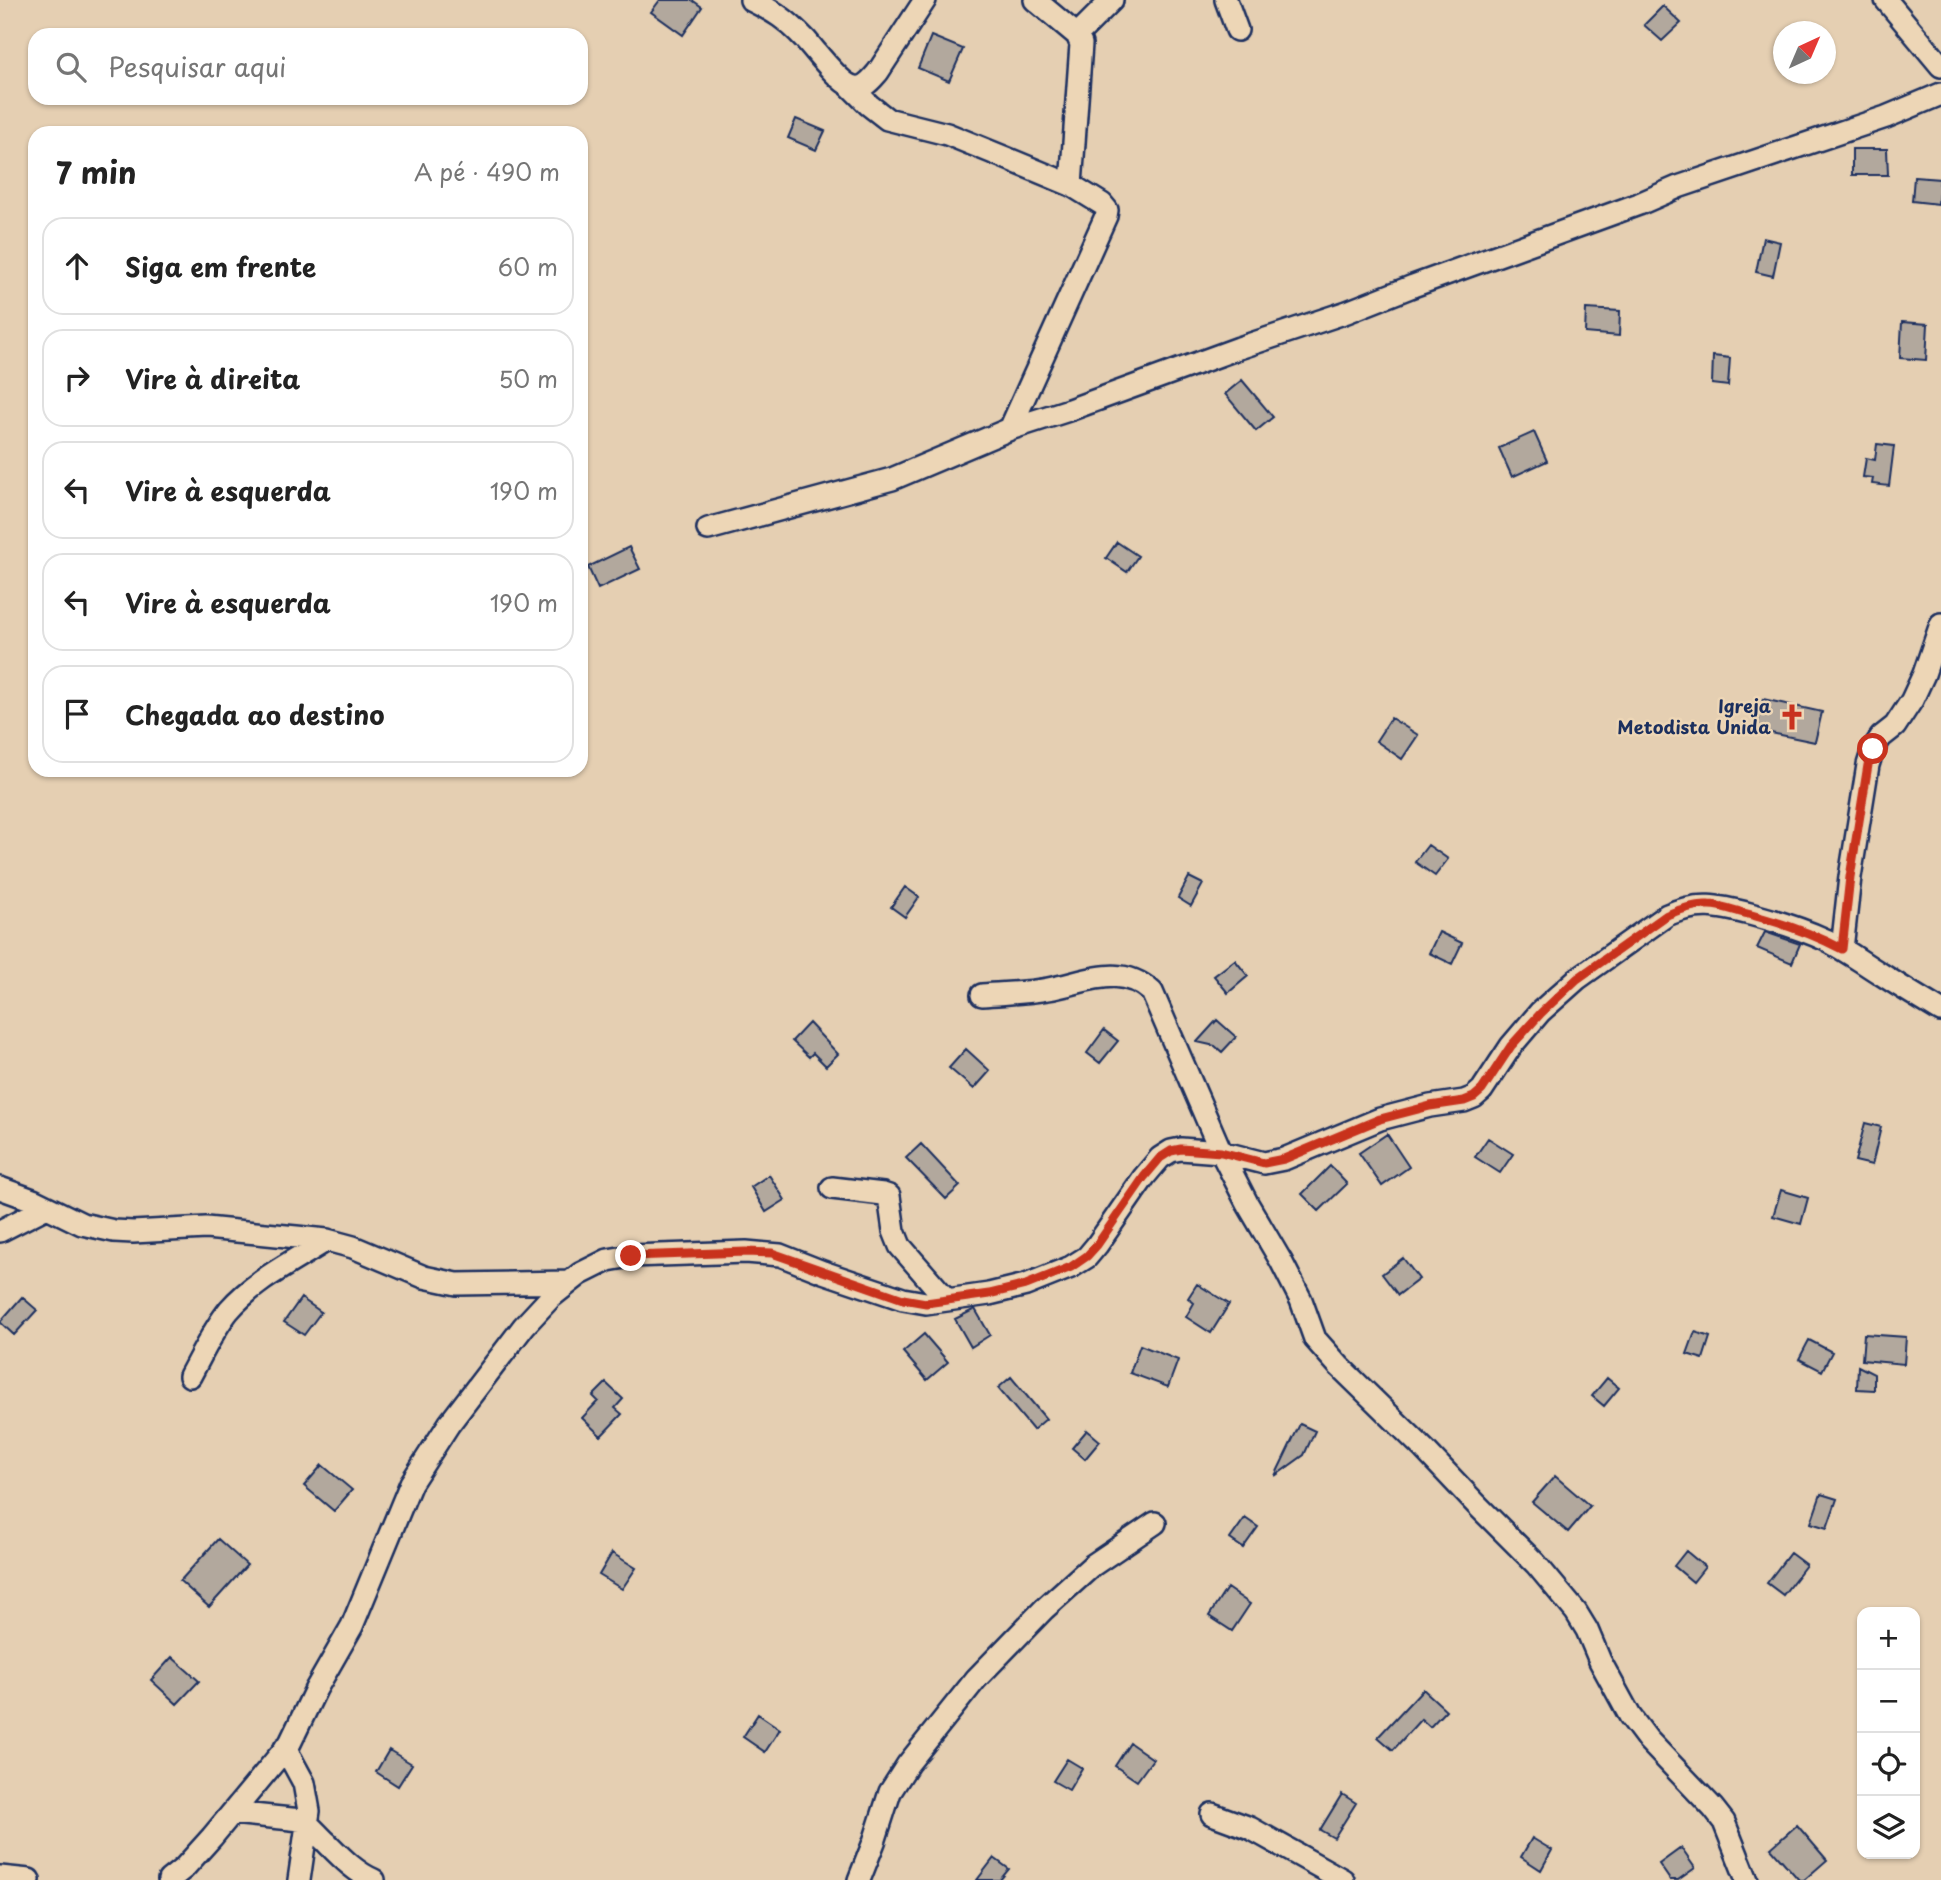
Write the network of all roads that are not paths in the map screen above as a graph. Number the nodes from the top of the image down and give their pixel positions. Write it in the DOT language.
graph roads {
  1 [pos="751,0"];
  2 [pos="926,0"];
  3 [pos="1035,0"];
  4 [pos="1112,0"];
  5 [pos="1226,0"];
  6 [pos="1886,0"];
  7 [pos="1237,30"];
  8 [pos="1077,35"];
  9 [pos="1941,66"];
  10 [pos="850,86"];
  11 [pos="1941,94"];
  12 [pos="1071,185"];
  13 [pos="1010,429"];
  14 [pos="708,529"];
  15 [pos="1941,624"];
  16 [pos="1842,949"];
  17 [pos="982,995"];
  18 [pos="1941,1011"];
  19 [pos="1221,1152"];
  20 [pos="0,1188"];
  21 [pos="832,1188"];
  22 [pos="47,1207"];
  23 [pos="0,1231"];
  24 [pos="327,1240"];
  25 [pos="567,1282"];
  26 [pos="947,1300"];
  27 [pos="190,1376"];
  28 [pos="1154,1523"];
  29 [pos="285,1748"];
  30 [pos="232,1813"];
  31 [pos="1212,1814"];
  32 [pos="307,1823"];
  33 [pos="0,1877"];
  34 [pos="29,1880"];
  35 [pos="169,1880"];
  36 [pos="299,1880"];
  37 [pos="374,1880"];
  38 [pos="859,1880"];
  39 [pos="1343,1880"];
  40 [pos="1747,1880"];
  1 -- 10 [label="street"];
  2 -- 10 [label="street"];
  3 -- 8 [label="street"];
  4 -- 8 [label="street"];
  5 -- 7 [label="street"];
  6 -- 9 [label="street"];
  8 -- 12 [label="street"];
  10 -- 12 [label="street"];
  11 -- 13 [label="street"];
  12 -- 13 [label="street"];
  13 -- 14 [label="street"];
  15 -- 16 [label="street"];
  16 -- 18 [label="street"];
  16 -- 19 [label="street"];
  17 -- 19 [label="street"];
  19 -- 26 [label="street"];
  19 -- 40 [label="street"];
  20 -- 22 [label="street"];
  21 -- 26 [label="street"];
  22 -- 23 [label="street"];
  22 -- 24 [label="street"];
  24 -- 25 [label="street"];
  24 -- 27 [label="street"];
  25 -- 26 [label="street"];
  25 -- 29 [label="street"];
  28 -- 38 [label="street"];
  29 -- 30 [label="street"];
  29 -- 32 [label="street"];
  30 -- 32 [label="street"];
  30 -- 35 [label="street"];
  31 -- 39 [label="street"];
  32 -- 36 [label="street"];
  32 -- 37 [label="street"];
  33 -- 34 [label="street"];
}
